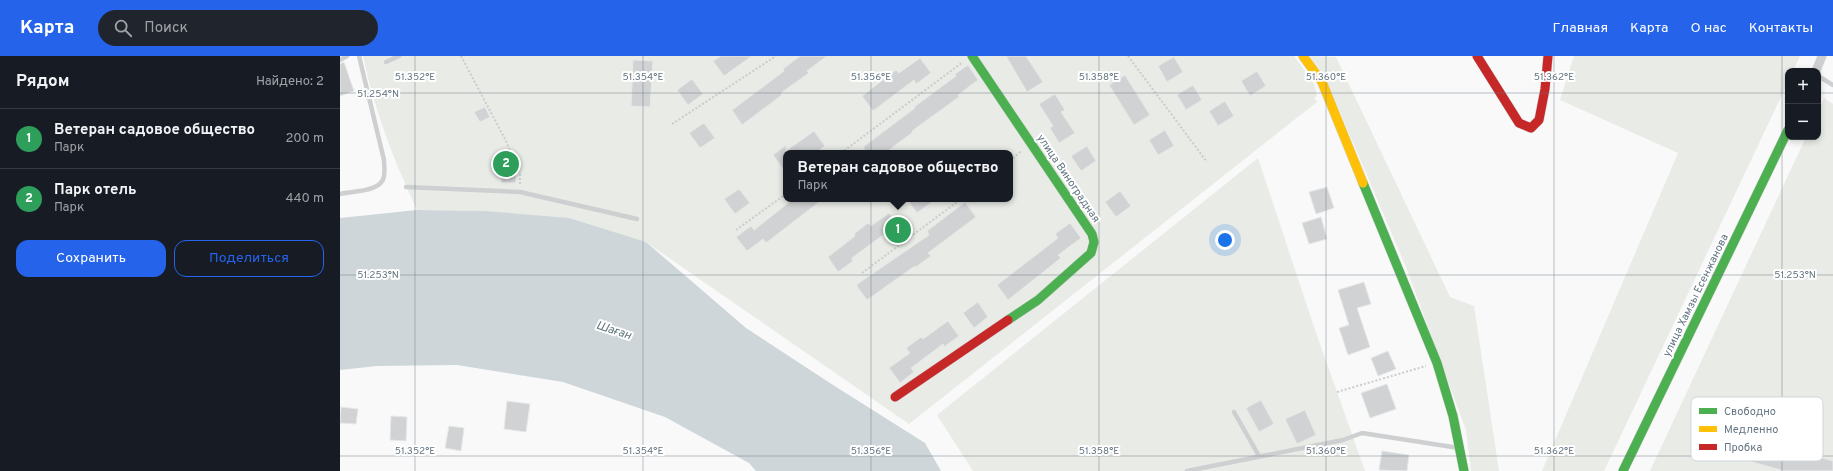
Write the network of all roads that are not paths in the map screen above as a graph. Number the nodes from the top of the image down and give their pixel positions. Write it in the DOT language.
graph roads {
  1 [pos="347,56"];
  2 [pos="358,56"];
  3 [pos="399,56"];
  4 [pos="1303,56"];
  5 [pos="1477,56"];
  6 [pos="1548,56"];
  7 [pos="1822,56"];
  8 [pos="969,58"];
  9 [pos="340,60"];
  10 [pos="386,62"];
  11 [pos="1817,68"];
  12 [pos="1821,78"];
  13 [pos="1833,85"];
  14 [pos="1785,136"];
  15 [pos="406,187"];
  16 [pos="340,194"];
  17 [pos="637,218"];
  18 [pos="895,397"];
  19 [pos="1234,412"];
  20 [pos="1460,448"];
  21 [pos="1259,456"];
  22 [pos="1194,470"];
  23 [pos="1187,471"];
  24 [pos="1464,471"];
  25 [pos="1623,471"];
  1 -- 9 [label="lane"];
  2 -- 16 [label="lane"];
  3 -- 10 [label="lane"];
  4 -- 20 [label="street"];
  5 -- 6 [label="street"];
  7 -- 11 [label="street"];
  8 -- 18 [label="street, улица Виноградная"];
  12 -- 13 [label="lane"];
  14 -- 25 [label="street, улица Хамзы Есенжанова"];
  15 -- 17 [label="lane"];
  19 -- 21 [label="lane"];
  20 -- 21 [label="lane"];
  20 -- 24 [label="street"];
  21 -- 22 [label="lane"];
  22 -- 23 [label="lane"];
}
